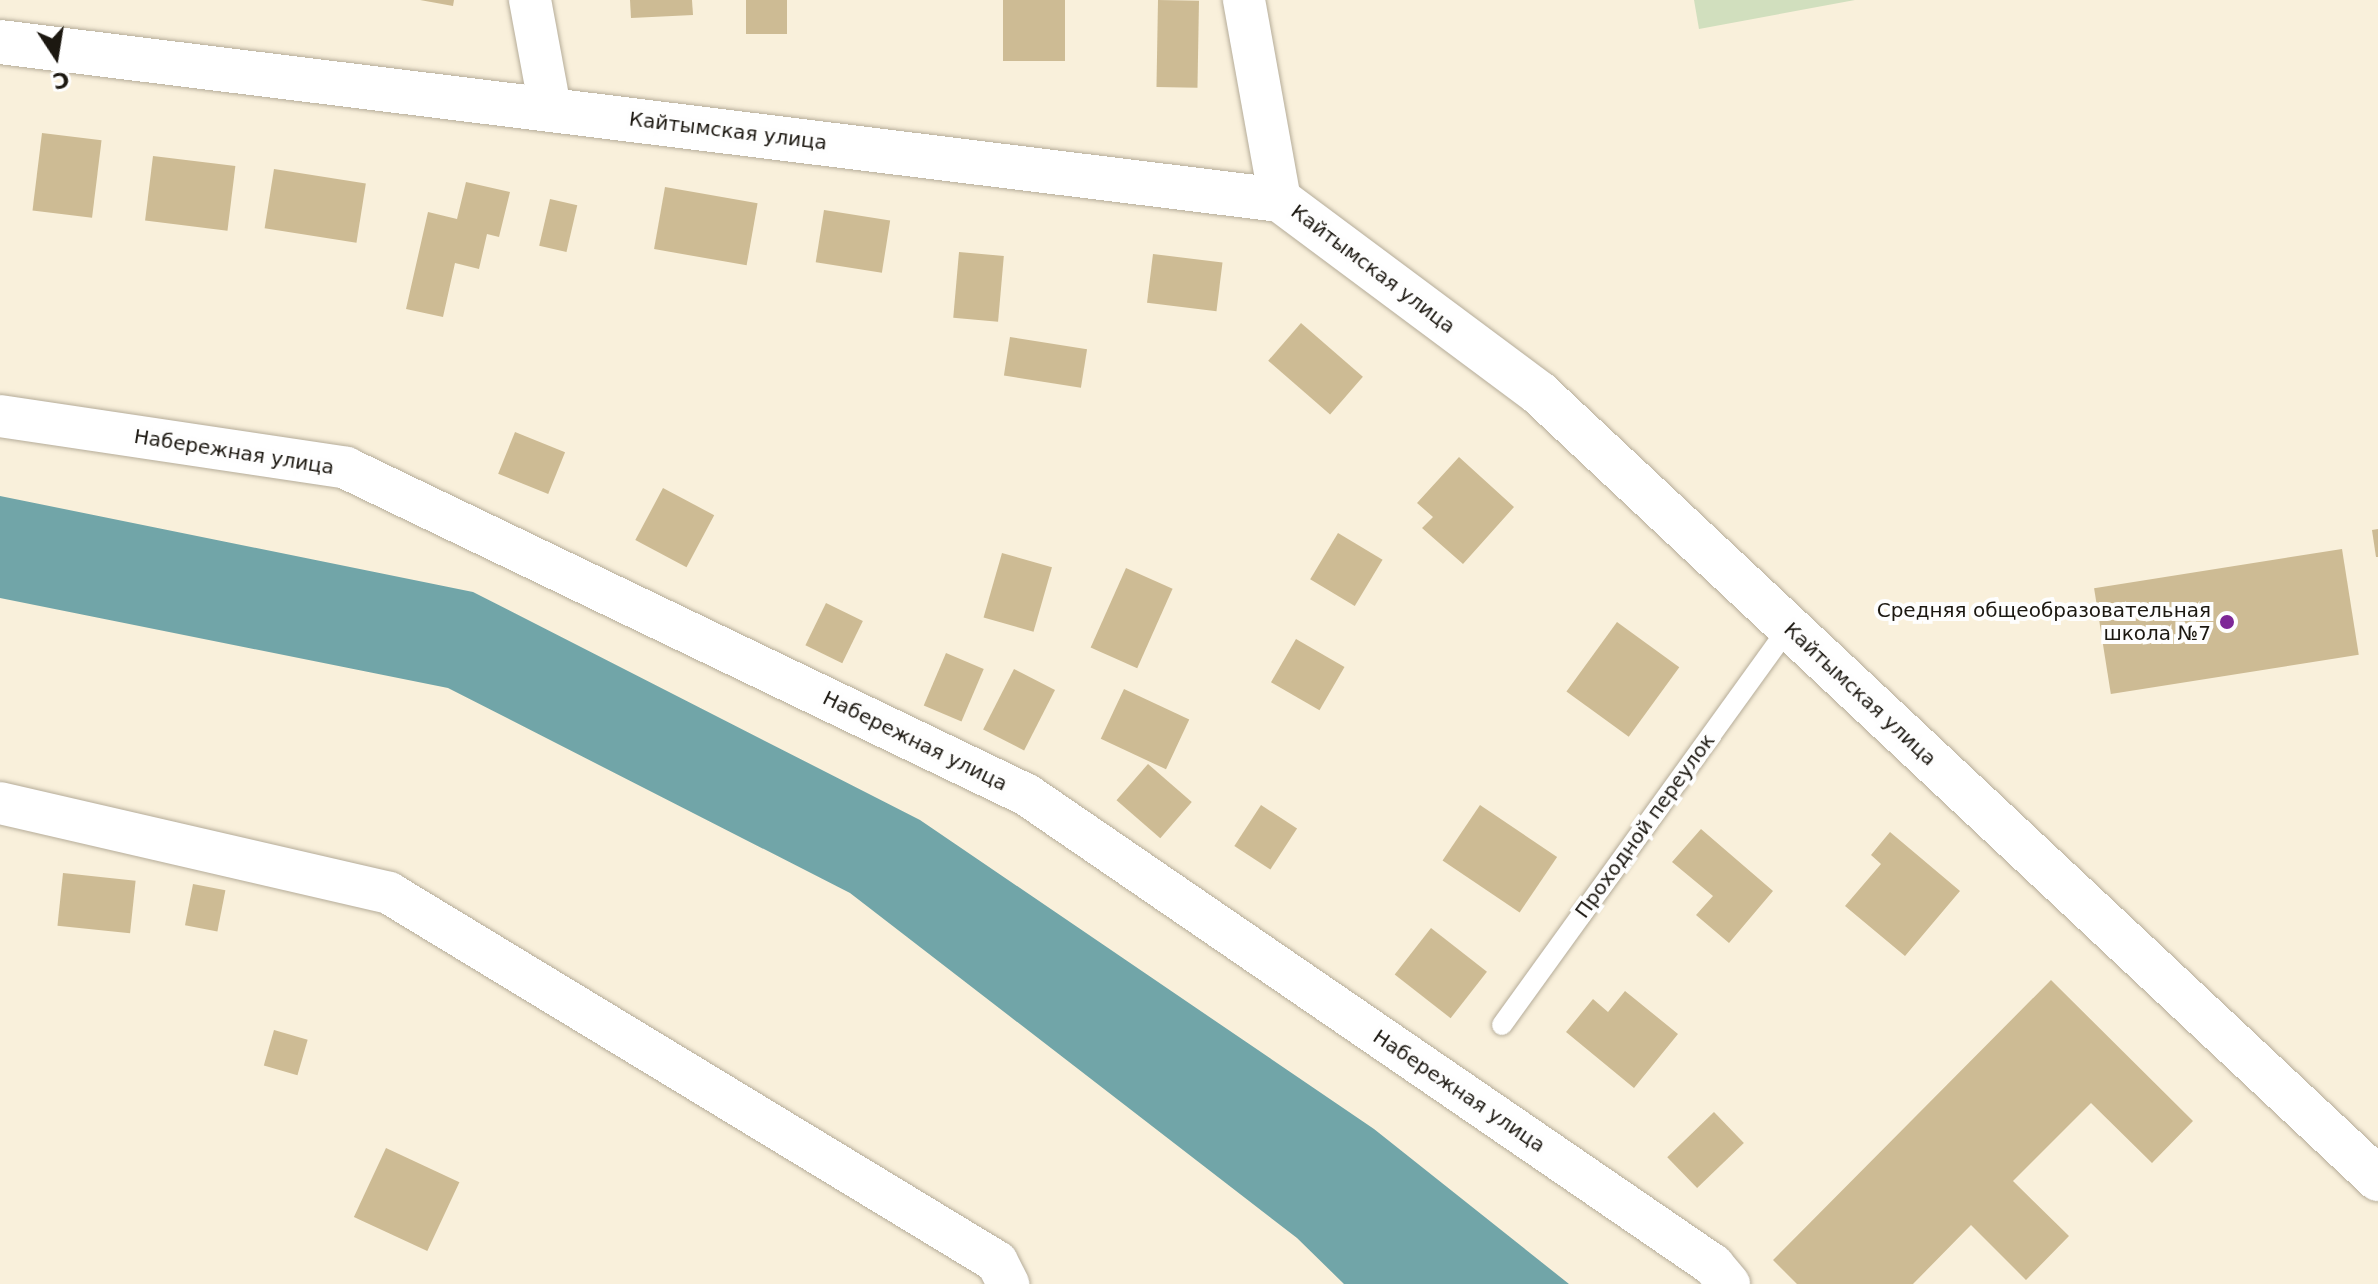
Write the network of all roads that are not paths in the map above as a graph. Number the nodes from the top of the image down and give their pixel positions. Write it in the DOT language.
graph roads {
  1 [pos="530,0"];
  2 [pos="1244,0"];
  3 [pos="0,42"];
  4 [pos="550,108"];
  5 [pos="1280,200"];
  6 [pos="0,416"];
  7 [pos="1789,627"];
  8 [pos="0,803"];
  9 [pos="1502,1025"];
  10 [pos="2378,1179"];
  11 [pos="1008,1284"];
  12 [pos="1729,1284"];
  1 -- 4 [label="street"];
  2 -- 5 [label="street"];
  3 -- 4 [label="street, Кайтымская улица"];
  4 -- 5 [label="street, Кайтымская улица"];
  5 -- 7 [label="street, Кайтымская улица"];
  6 -- 12 [label="street, Набережная улица"];
  7 -- 9 [label="lane, Проходной переулок"];
  7 -- 10 [label="street, Кайтымская улица"];
  8 -- 11 [label="street"];
}
